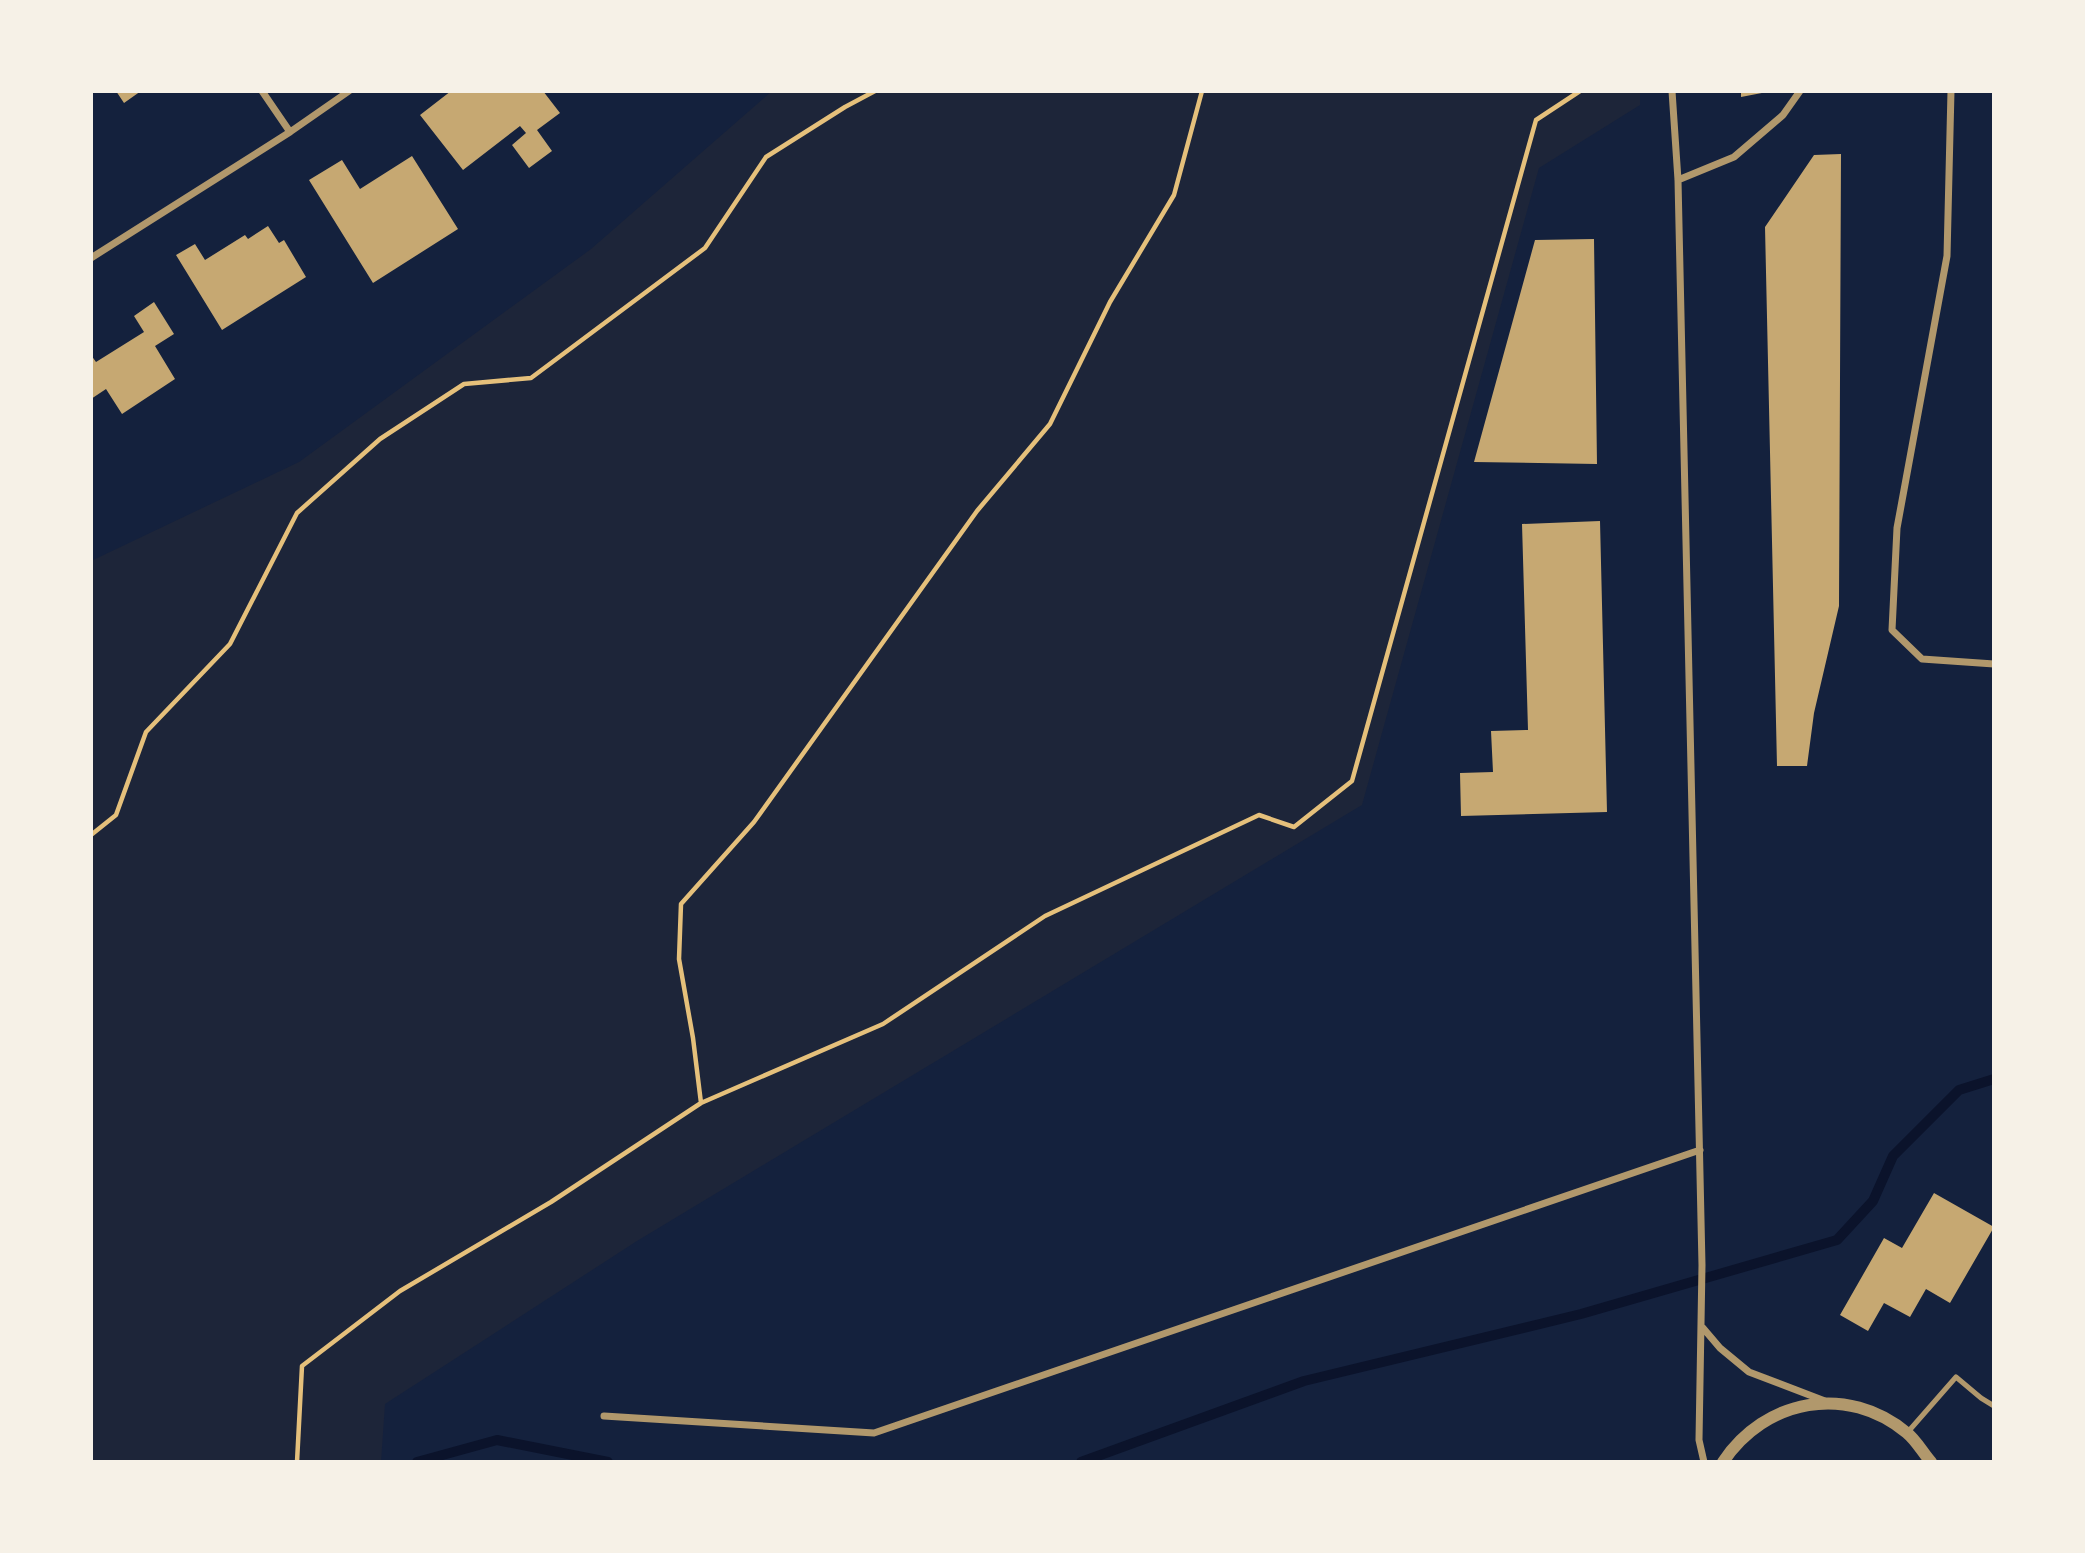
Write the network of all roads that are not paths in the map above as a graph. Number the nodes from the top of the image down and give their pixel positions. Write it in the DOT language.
graph roads {
  1 [pos="262,91"];
  2 [pos="349,91"];
  3 [pos="1672,91"];
  4 [pos="1800,91"];
  5 [pos="1951,91"];
  6 [pos="290,132"];
  7 [pos="1678,180"];
  8 [pos="91,258"];
  9 [pos="1994,664"];
  10 [pos="1700,1150"];
  11 [pos="1703,1327"];
  12 [pos="1829,1402"];
  13 [pos="1994,1406"];
  14 [pos="604,1416"];
  15 [pos="1907,1433"];
  16 [pos="1704,1462"];
  17 [pos="1723,1462"];
  18 [pos="1930,1462"];
  1 -- 6 [label="street"];
  2 -- 6 [label="street"];
  3 -- 7 [label="street"];
  4 -- 7 [label="street"];
  5 -- 9 [label="street"];
  6 -- 8 [label="street"];
  7 -- 10 [label="street"];
  10 -- 11 [label="street"];
  10 -- 14 [label="street"];
  11 -- 12 [label="street"];
  11 -- 16 [label="street"];
  12 -- 15 [label="street"];
  12 -- 17 [label="street"];
  13 -- 15 [label="lane"];
  15 -- 18 [label="street"];
}
